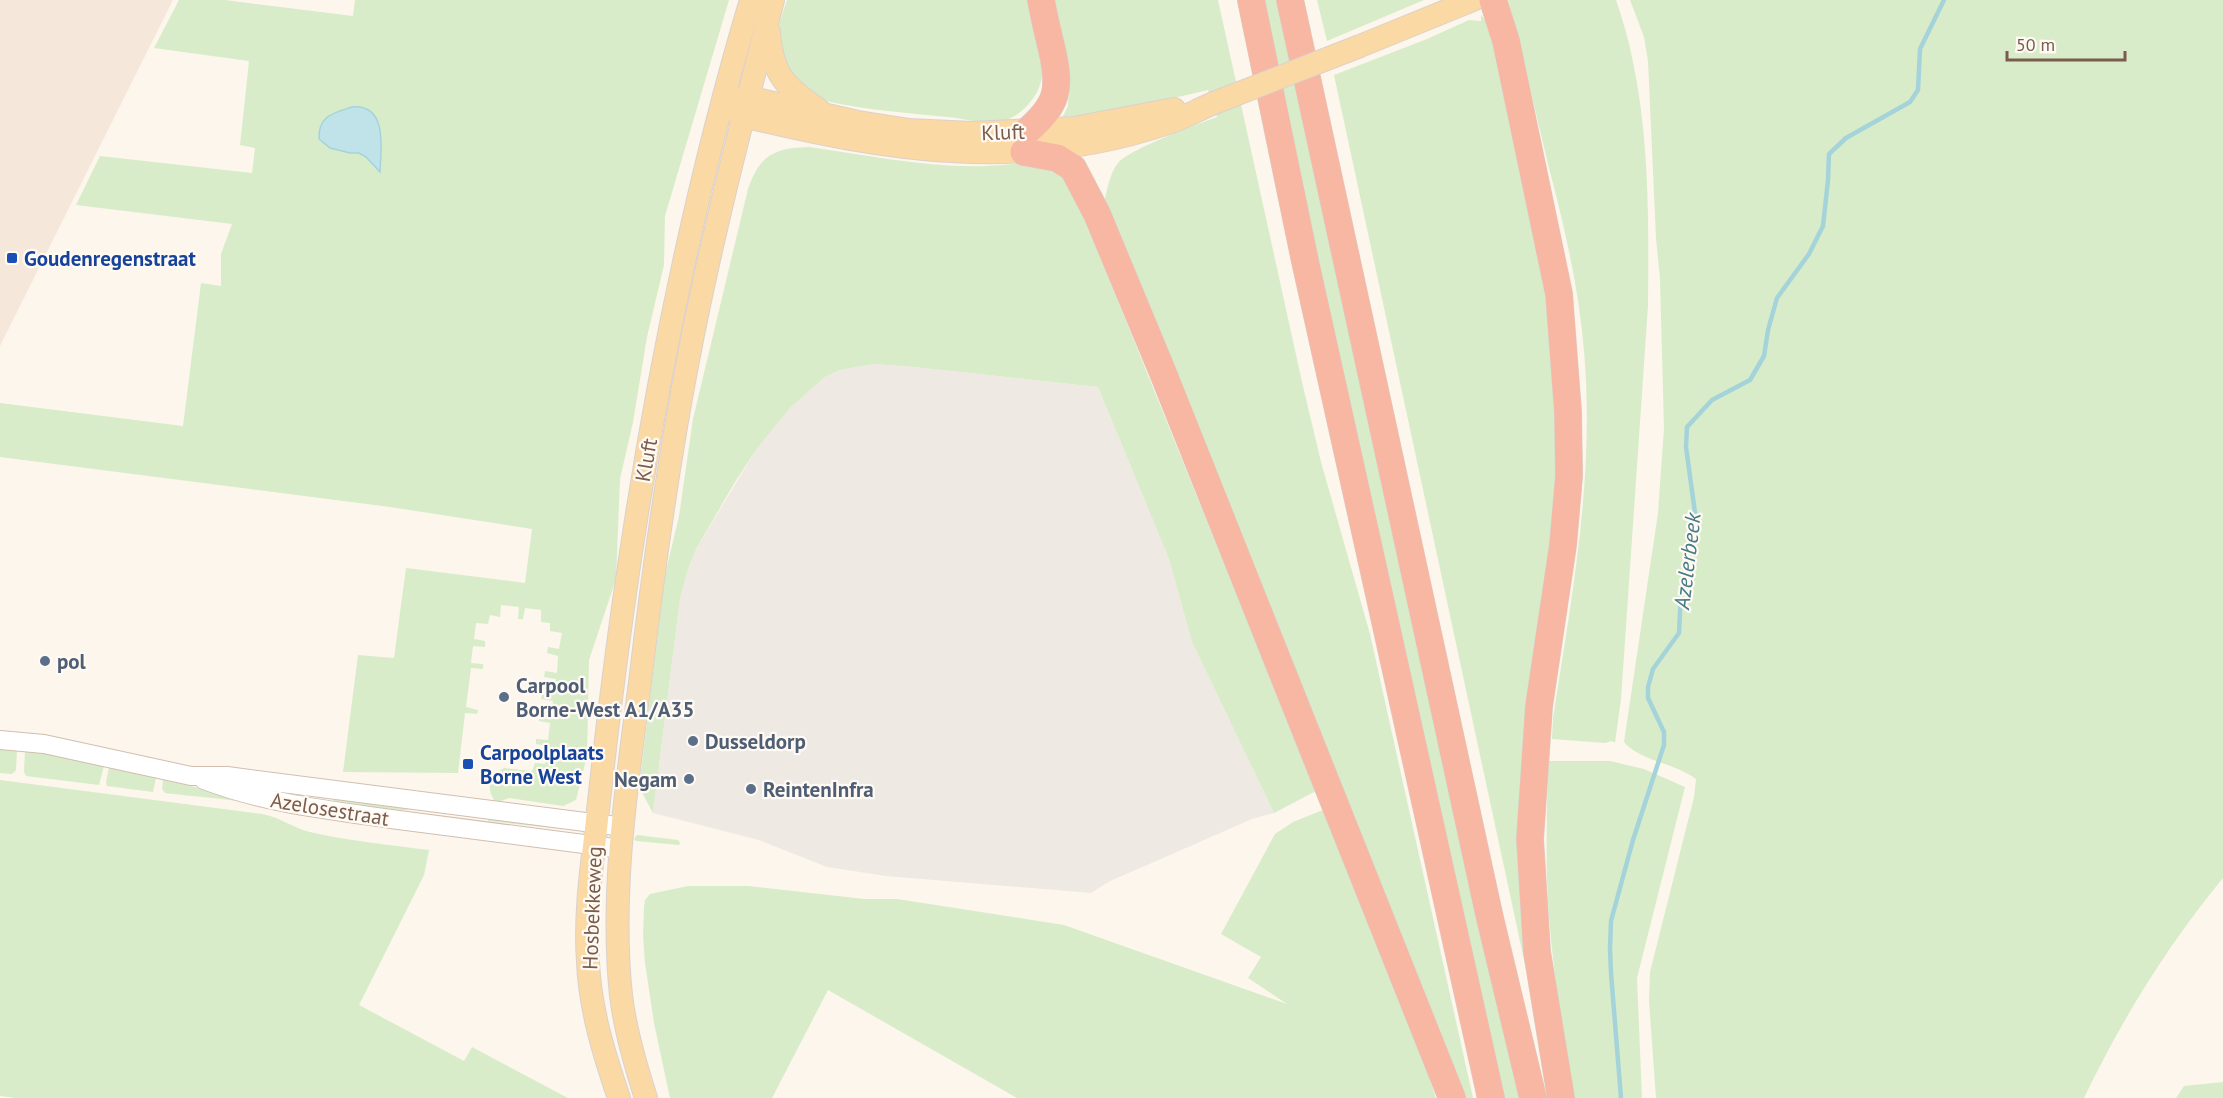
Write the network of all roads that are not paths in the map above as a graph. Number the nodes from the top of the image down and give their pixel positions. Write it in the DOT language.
graph roads {
  1 [pos="751,0"];
  2 [pos="1041,0"];
  3 [pos="1251,0"];
  4 [pos="1290,0"];
  5 [pos="1473,0"];
  6 [pos="1493,0"];
  7 [pos="771,10"];
  8 [pos="723,103"];
  9 [pos="745,106"];
  10 [pos="828,116"];
  11 [pos="1025,142"];
  12 [pos="0,740"];
  13 [pos="191,776"];
  14 [pos="475,807"];
  15 [pos="597,822"];
  16 [pos="473,830"];
  17 [pos="623,838"];
  18 [pos="594,845"];
  19 [pos="619,1098"];
  20 [pos="646,1098"];
  21 [pos="1452,1098"];
  22 [pos="1491,1098"];
  23 [pos="1533,1098"];
  24 [pos="1561,1098"];
  1 -- 8 [label="main road"];
  2 -- 11 [label="highway"];
  3 -- 22 [label="highway"];
  4 -- 23 [label="highway"];
  5 -- 11 [label="main road, Kluft, bridge"];
  6 -- 24 [label="highway"];
  7 -- 9 [label="main road"];
  7 -- 10 [label="main road"];
  8 -- 9 [label="main road, Kluft"];
  8 -- 15 [label="main road, Kluft"];
  9 -- 10 [label="main road, Kluft"];
  9 -- 11 [label="main road, Kluft"];
  9 -- 17 [label="main road, Kluft"];
  10 -- 11 [label="main road, Kluft"];
  11 -- 21 [label="highway"];
  12 -- 13 [label="street, Azelosestraat"];
  13 -- 14 [label="street, Azelosestraat"];
  13 -- 16 [label="street, Azelosestraat"];
  14 -- 15 [label="street, Azelosestraat"];
  14 -- 16 [label="street"];
  15 -- 17 [label="street, Azelosestraat"];
  15 -- 18 [label="main road, Hosbekkeweg"];
  16 -- 18 [label="street, Azelosestraat"];
  17 -- 18 [label="street, Azelosestraat"];
  17 -- 20 [label="main road, Hosbekkeweg"];
  18 -- 19 [label="main road, Hosbekkeweg"];
}
